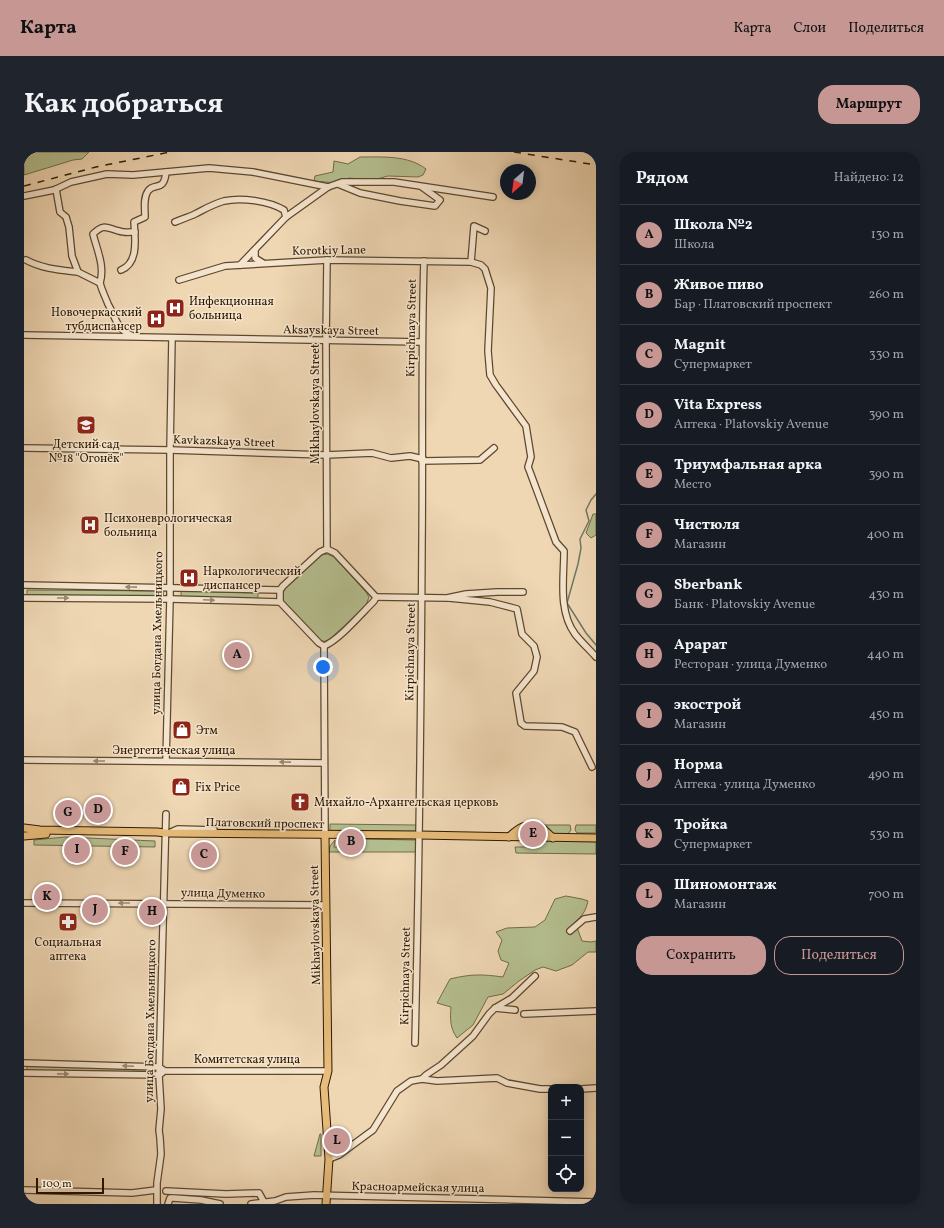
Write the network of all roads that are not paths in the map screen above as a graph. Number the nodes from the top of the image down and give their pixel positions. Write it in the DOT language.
graph roads {
  1 [pos="166,172"];
  2 [pos="338,184"];
  3 [pos="420,186"];
  4 [pos="328,187"];
  5 [pos="56,189"];
  6 [pos="24,196"];
  7 [pos="493,197"];
  8 [pos="286,217"];
  9 [pos="175,222"];
  10 [pos="485,231"];
  11 [pos="135,232"];
  12 [pos="255,250"];
  13 [pos="26,260"];
  14 [pos="328,260"];
  15 [pos="424,261"];
  16 [pos="471,262"];
  17 [pos="264,263"];
  18 [pos="240,265"];
  19 [pos="122,270"];
  20 [pos="78,272"];
  21 [pos="179,280"];
  22 [pos="100,283"];
  23 [pos="24,335"];
  24 [pos="137,338"];
  25 [pos="172,338"];
  26 [pos="326,340"];
  27 [pos="421,342"];
  28 [pos="24,448"];
  29 [pos="494,448"];
  30 [pos="170,450"];
  31 [pos="326,455"];
  32 [pos="422,460"];
  33 [pos="327,549"];
  34 [pos="24,585"];
  35 [pos="170,587"];
  36 [pos="280,590"];
  37 [pos="522,592"];
  38 [pos="376,597"];
  39 [pos="422,597"];
  40 [pos="24,598"];
  41 [pos="449,598"];
  42 [pos="170,599"];
  43 [pos="280,602"];
  44 [pos="324,646"];
  45 [pos="596,657"];
  46 [pos="24,760"];
  47 [pos="166,761"];
  48 [pos="324,763"];
  49 [pos="592,767"];
  50 [pos="166,814"];
  51 [pos="24,828"];
  52 [pos="166,833"];
  53 [pos="325,835"];
  54 [pos="420,835"];
  55 [pos="24,836"];
  56 [pos="509,837"];
  57 [pos="553,838"];
  58 [pos="596,838"];
  59 [pos="24,903"];
  60 [pos="163,903"];
  61 [pos="325,905"];
  62 [pos="596,917"];
  63 [pos="570,931"];
  64 [pos="535,976"];
  65 [pos="495,1008"];
  66 [pos="515,1010"];
  67 [pos="596,1011"];
  68 [pos="524,1014"];
  69 [pos="415,1043"];
  70 [pos="24,1063"];
  71 [pos="159,1067"];
  72 [pos="166,1071"];
  73 [pos="328,1071"];
  74 [pos="24,1073"];
  75 [pos="159,1075"];
  76 [pos="424,1077"];
  77 [pos="596,1088"];
  78 [pos="548,1089"];
  79 [pos="584,1089"];
  80 [pos="329,1159"];
  81 [pos="24,1190"];
  82 [pos="156,1190"];
  83 [pos="166,1191"];
  84 [pos="325,1196"];
  85 [pos="264,1202"];
  86 [pos="596,1202"];
  87 [pos="157,1204"];
  88 [pos="168,1204"];
  89 [pos="220,1204"];
  90 [pos="251,1204"];
  91 [pos="326,1204"];
  1 -- 4 [label="street"];
  1 -- 5 [label="street"];
  1 -- 11 [label="street"];
  2 -- 3 [label="street"];
  2 -- 3 [label="street"];
  2 -- 4 [label="street"];
  3 -- 7 [label="street"];
  4 -- 8 [label="street"];
  5 -- 6 [label="street"];
  5 -- 20 [label="street"];
  8 -- 9 [label="street"];
  8 -- 12 [label="street"];
  10 -- 16 [label="street"];
  11 -- 19 [label="street"];
  11 -- 22 [label="street"];
  12 -- 17 [label="street"];
  12 -- 18 [label="street"];
  13 -- 20 [label="street"];
  14 -- 15 [label="street, Korotkiy Lane"];
  14 -- 17 [label="street, Korotkiy Lane"];
  14 -- 26 [label="street, Mikhaylovskaya Street"];
  15 -- 16 [label="street, Korotkiy Lane"];
  15 -- 27 [label="street, Kirpichnaya Street"];
  16 -- 45 [label="street, Korotkiy Lane"];
  17 -- 18 [label="street, Korotkiy Lane"];
  18 -- 21 [label="street, Korotkiy Lane"];
  20 -- 22 [label="street"];
  22 -- 24 [label="street"];
  23 -- 24 [label="street, Aksayskaya Street"];
  24 -- 25 [label="street, Aksayskaya Street"];
  25 -- 26 [label="street, Aksayskaya Street"];
  25 -- 30 [label="street, улица Богдана Хмельницкого"];
  26 -- 27 [label="street, Aksayskaya Street"];
  26 -- 31 [label="street, Mikhaylovskaya Street"];
  27 -- 32 [label="street, Kirpichnaya Street"];
  28 -- 30 [label="street, Kavkazskaya Street"];
  29 -- 32 [label="street, Kavkazskaya Street"];
  30 -- 31 [label="street, Kavkazskaya Street"];
  30 -- 35 [label="street, улица Богдана Хмельницкого"];
  31 -- 32 [label="street, Kavkazskaya Street"];
  31 -- 33 [label="street, Mikhaylovskaya Street"];
  32 -- 39 [label="street, Kirpichnaya Street"];
  33 -- 36 [label="street"];
  33 -- 38 [label="street"];
  35 -- 34 [label="street, one-way"];
  35 -- 36 [label="street"];
  35 -- 42 [label="street, улица Богдана Хмельницкого"];
  36 -- 43 [label="street"];
  37 -- 41 [label="street"];
  38 -- 39 [label="street"];
  38 -- 44 [label="street"];
  39 -- 41 [label="street"];
  39 -- 54 [label="street, Kirpichnaya Street"];
  40 -- 42 [label="street, one-way"];
  41 -- 49 [label="street"];
  42 -- 43 [label="street, one-way"];
  42 -- 47 [label="street, улица Богдана Хмельницкого"];
  43 -- 44 [label="street"];
  44 -- 48 [label="street, Mikhaylovskaya Street"];
  47 -- 46 [label="street, Энергетическая улица, one-way"];
  48 -- 47 [label="street, Энергетическая улица, one-way"];
  48 -- 53 [label="street, Mikhaylovskaya Street"];
  50 -- 52 [label="street, улица Богдана Хмельницкого"];
  51 -- 52 [label="main road"];
  52 -- 53 [label="main road, Платовский проспект"];
  52 -- 55 [label="main road"];
  52 -- 60 [label="street, улица Богдана Хмельницкого"];
  53 -- 54 [label="main road, Платовский проспект"];
  53 -- 61 [label="main road, Mikhaylovskaya Street"];
  54 -- 56 [label="main road, Платовский проспект"];
  54 -- 69 [label="street, Kirpichnaya Street"];
  56 -- 57 [label="main road, Платовский проспект"];
  56 -- 57 [label="main road"];
  57 -- 58 [label="main road, Платовский проспект"];
  60 -- 59 [label="street, улица Думенко, one-way"];
  60 -- 61 [label="street, улица Думенко"];
  60 -- 71 [label="street, улица Богдана Хмельницкого"];
  61 -- 73 [label="main road, Mikhaylovskaya Street"];
  62 -- 63 [label="street"];
  64 -- 65 [label="street"];
  65 -- 66 [label="street"];
  65 -- 76 [label="street"];
  67 -- 68 [label="street"];
  71 -- 70 [label="street, Комитетская улица, one-way"];
  71 -- 72 [label="street, Комитетская улица"];
  71 -- 75 [label="street, улица Богдана Хмельницкого"];
  72 -- 73 [label="street, Комитетская улица"];
  72 -- 75 [label="street, Комитетская улица"];
  73 -- 80 [label="main road, Mikhaylovskaya Street"];
  74 -- 75 [label="street, one-way"];
  75 -- 82 [label="street, улица Богдана Хмельницкого"];
  76 -- 78 [label="street"];
  76 -- 80 [label="street"];
  77 -- 79 [label="street"];
  80 -- 84 [label="main road, Mikhaylovskaya Street"];
  81 -- 82 [label="street"];
  82 -- 87 [label="street, улица Богдана Хмельницкого"];
  83 -- 85 [label="street"];
  84 -- 85 [label="street, Красноармейская улица"];
  84 -- 86 [label="street, Красноармейская улица"];
  84 -- 91 [label="main road, Mikhaylovskaya Street"];
  85 -- 90 [label="street, Красноармейская улица"];
  88 -- 89 [label="street"];
}
